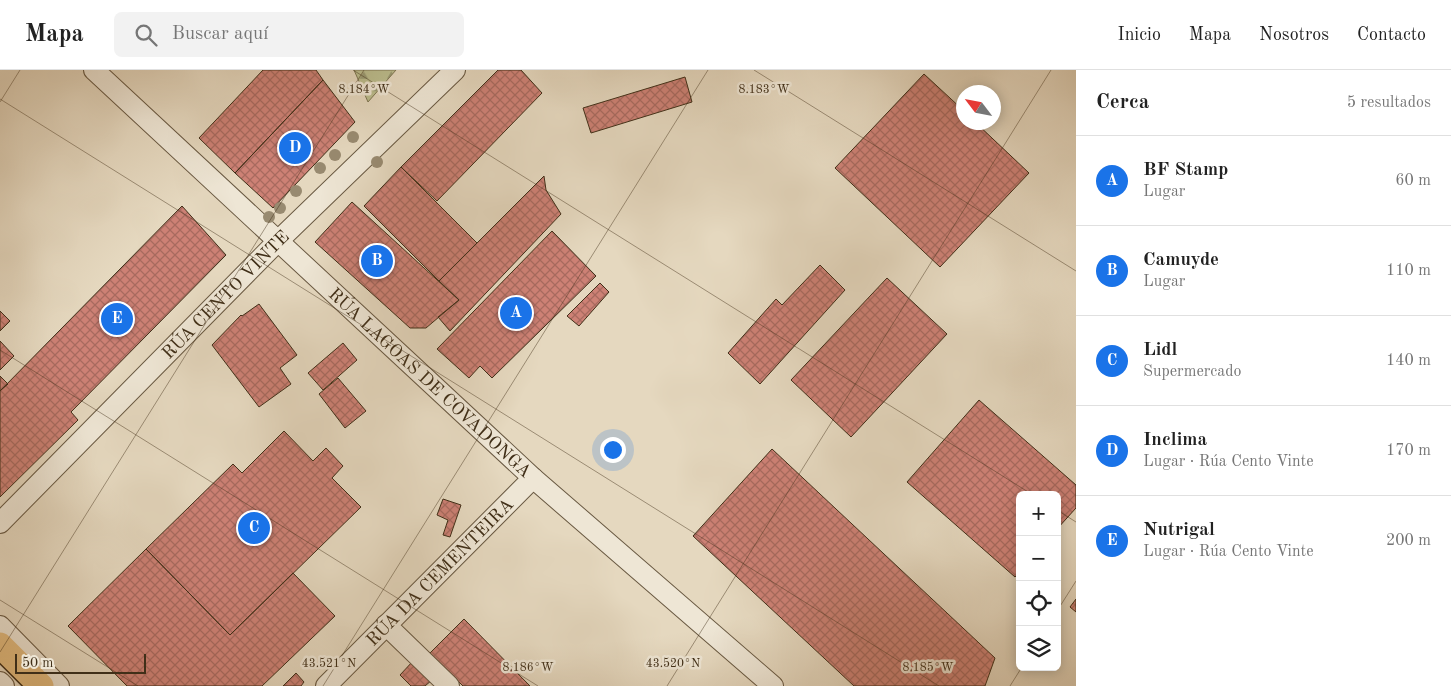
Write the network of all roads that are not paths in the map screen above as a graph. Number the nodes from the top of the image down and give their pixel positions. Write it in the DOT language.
graph roads {
  1 [pos="94,70"];
  2 [pos="455,70"];
  3 [pos="278,241"];
  4 [pos="533,478"];
  5 [pos="0,523"];
  6 [pos="386,625"];
  7 [pos="0,626"];
  8 [pos="0,645"];
  9 [pos="0,661"];
  10 [pos="0,682"];
  11 [pos="445,685"];
  12 [pos="4,686"];
  13 [pos="25,686"];
  14 [pos="41,686"];
  15 [pos="59,686"];
  16 [pos="326,686"];
  17 [pos="773,686"];
  1 -- 3 [label="street, RÚA LAGOAS DE COVADONGA"];
  2 -- 3 [label="street, RÚA CENTO VINTE"];
  3 -- 4 [label="street, RÚA LAGOAS DE COVADONGA"];
  3 -- 5 [label="street, RÚA CENTO VINTE"];
  4 -- 6 [label="street, RÚA DA CEMENTEIRA"];
  4 -- 17 [label="street, RÚA LAGOAS DE COVADONGA"];
  6 -- 11 [label="street"];
  6 -- 16 [label="street, RÚA DA CEMENTEIRA"];
  7 -- 15 [label="street"];
  8 -- 14 [label="main road"];
  9 -- 13 [label="main road"];
  10 -- 12 [label="street"];
}
